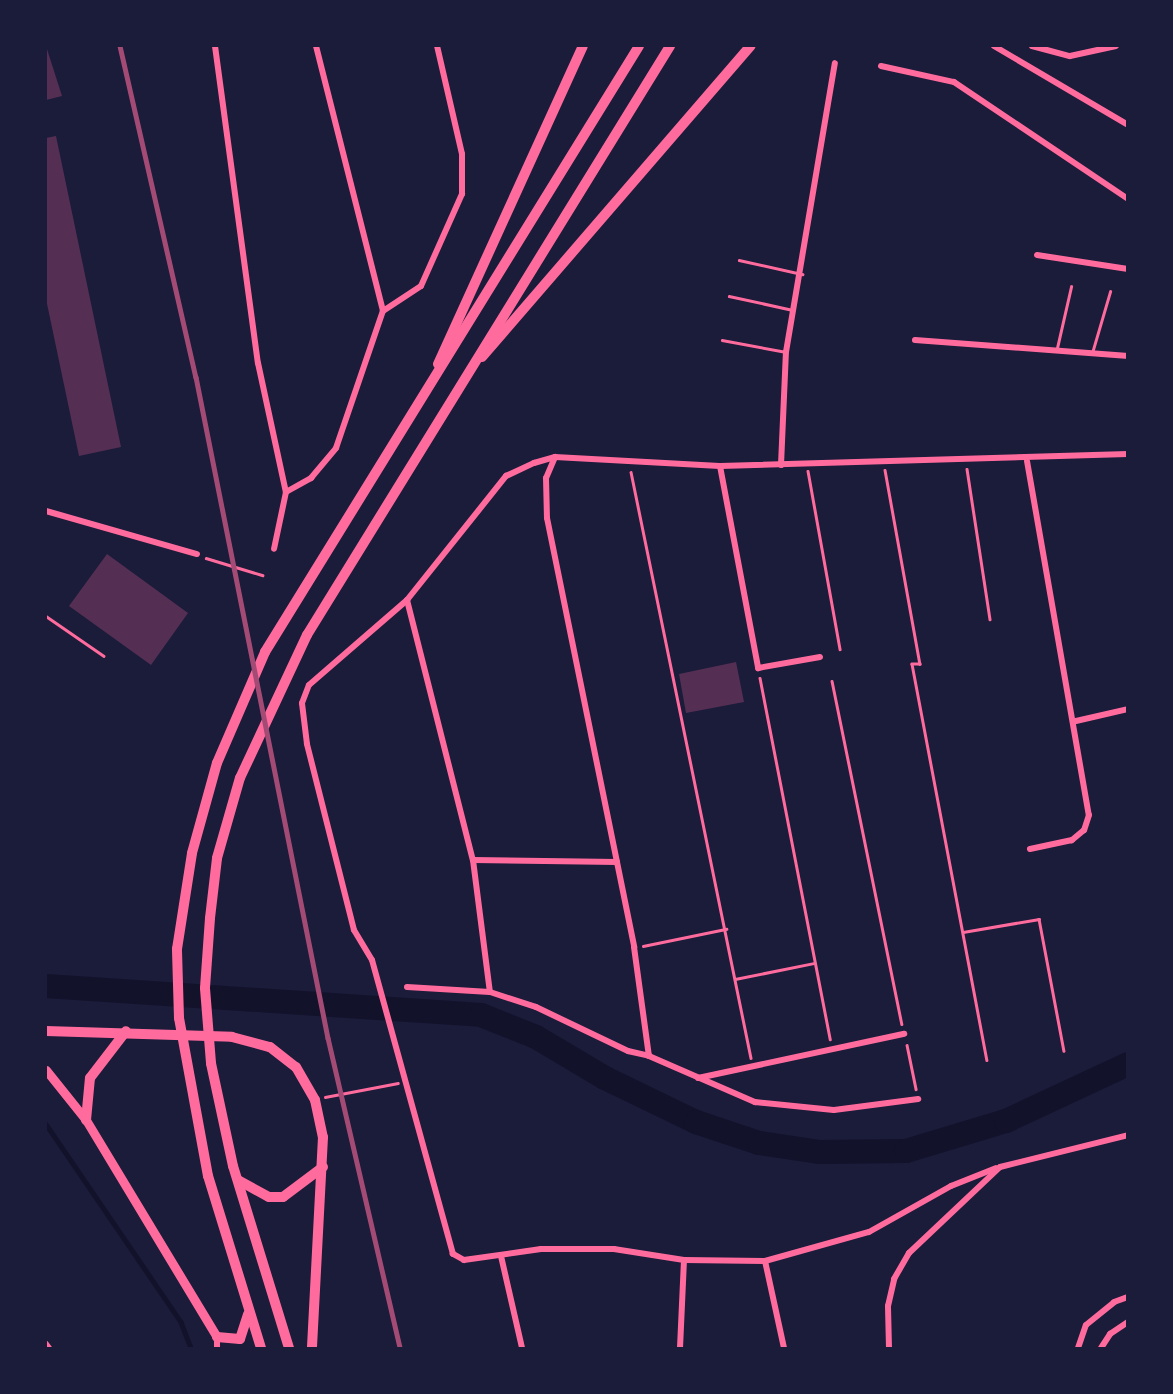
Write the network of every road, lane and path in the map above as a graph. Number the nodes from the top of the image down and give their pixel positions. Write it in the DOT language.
graph roads {
  1 [pos="215,46"];
  2 [pos="316,46"];
  3 [pos="437,46"];
  4 [pos="583,46"];
  5 [pos="639,46"];
  6 [pos="670,46"];
  7 [pos="750,46"];
  8 [pos="994,46"];
  9 [pos="1032,46"];
  10 [pos="1116,46"];
  11 [pos="835,63"];
  12 [pos="881,66"];
  13 [pos="1128,125"];
  14 [pos="1128,199"];
  15 [pos="1037,255"];
  16 [pos="739,260"];
  17 [pos="1128,269"];
  18 [pos="803,274"];
  19 [pos="1071,287"];
  20 [pos="1110,292"];
  21 [pos="729,296"];
  22 [pos="793,310"];
  23 [pos="383,311"];
  24 [pos="722,340"];
  25 [pos="915,340"];
  26 [pos="1056,351"];
  27 [pos="786,352"];
  28 [pos="1092,353"];
  29 [pos="1128,356"];
  30 [pos="461,381"];
  31 [pos="418,407"];
  32 [pos="1128,454"];
  33 [pos="555,457"];
  34 [pos="629,461"];
  35 [pos="1027,461"];
  36 [pos="966,462"];
  37 [pos="884,463"];
  38 [pos="781,465"];
  39 [pos="807,465"];
  40 [pos="720,466"];
  41 [pos="286,492"];
  42 [pos="46,511"];
  43 [pos="274,549"];
  44 [pos="197,554"];
  45 [pos="262,575"];
  46 [pos="407,600"];
  47 [pos="46,617"];
  48 [pos="990,619"];
  49 [pos="840,649"];
  50 [pos="103,656"];
  51 [pos="820,657"];
  52 [pos="758,668"];
  53 [pos="832,681"];
  54 [pos="1128,709"];
  55 [pos="1076,721"];
  56 [pos="1030,849"];
  57 [pos="472,860"];
  58 [pos="617,862"];
  59 [pos="726,929"];
  60 [pos="963,932"];
  61 [pos="634,947"];
  62 [pos="814,963"];
  63 [pos="735,979"];
  64 [pos="407,987"];
  65 [pos="490,992"];
  66 [pos="46,1031"];
  67 [pos="126,1031"];
  68 [pos="904,1034"];
  69 [pos="831,1048"];
  70 [pos="1064,1051"];
  71 [pos="649,1056"];
  72 [pos="986,1060"];
  73 [pos="752,1064"];
  74 [pos="46,1070"];
  75 [pos="697,1079"];
  76 [pos="406,1081"];
  77 [pos="918,1099"];
  78 [pos="315,1100"];
  79 [pos="86,1120"];
  80 [pos="1128,1135"];
  81 [pos="323,1167"];
  82 [pos="1000,1167"];
  83 [pos="238,1180"];
  84 [pos="501,1256"];
  85 [pos="684,1260"];
  86 [pos="765,1261"];
  87 [pos="1128,1297"];
  88 [pos="248,1306"];
  89 [pos="1128,1322"];
  90 [pos="217,1337"];
  91 [pos="46,1344"];
  92 [pos="49,1349"];
  93 [pos="217,1349"];
  94 [pos="223,1349"];
  95 [pos="261,1349"];
  96 [pos="289,1349"];
  97 [pos="312,1349"];
  98 [pos="522,1349"];
  99 [pos="680,1349"];
  100 [pos="784,1349"];
  101 [pos="889,1349"];
  102 [pos="1078,1349"];
  103 [pos="1101,1349"];
  1 -- 41 [label="street"];
  2 -- 23 [label="street"];
  3 -- 23 [label="street"];
  4 -- 31 [label="main road"];
  5 -- 31 [label="main road"];
  6 -- 30 [label="main road"];
  7 -- 30 [label="main road"];
  8 -- 13 [label="street"];
  9 -- 10 [label="street"];
  11 -- 18 [label="street"];
  12 -- 14 [label="street"];
  15 -- 17 [label="street"];
  16 -- 18 [label="lane"];
  18 -- 22 [label="street"];
  19 -- 26 [label="lane"];
  20 -- 28 [label="lane"];
  21 -- 22 [label="lane"];
  22 -- 27 [label="street"];
  23 -- 41 [label="street"];
  24 -- 27 [label="lane"];
  25 -- 26 [label="street"];
  26 -- 28 [label="street"];
  27 -- 38 [label="street"];
  28 -- 29 [label="street"];
  30 -- 83 [label="main road"];
  31 -- 88 [label="main road"];
  32 -- 35 [label="street"];
  33 -- 34 [label="street"];
  33 -- 46 [label="street"];
  33 -- 58 [label="street"];
  34 -- 40 [label="street"];
  34 -- 59 [label="path"];
  35 -- 36 [label="street"];
  35 -- 55 [label="street"];
  36 -- 37 [label="street"];
  36 -- 48 [label="path"];
  37 -- 39 [label="street"];
  37 -- 60 [label="path"];
  38 -- 39 [label="street"];
  38 -- 40 [label="street"];
  39 -- 49 [label="path"];
  40 -- 52 [label="street"];
  41 -- 43 [label="street"];
  42 -- 44 [label="street"];
  44 -- 45 [label="path"];
  46 -- 57 [label="street"];
  46 -- 76 [label="street"];
  47 -- 50 [label="lane"];
  51 -- 52 [label="street"];
  52 -- 62 [label="path"];
  53 -- 68 [label="path"];
  54 -- 55 [label="street"];
  55 -- 56 [label="street"];
  57 -- 58 [label="street"];
  57 -- 65 [label="street"];
  58 -- 61 [label="street"];
  59 -- 61 [label="path"];
  59 -- 63 [label="path"];
  60 -- 70 [label="path"];
  60 -- 72 [label="path"];
  61 -- 71 [label="street"];
  62 -- 63 [label="path"];
  62 -- 69 [label="path"];
  63 -- 73 [label="path"];
  64 -- 65 [label="street"];
  65 -- 71 [label="street"];
  66 -- 67 [label="main road"];
  67 -- 78 [label="main road"];
  67 -- 79 [label="main road"];
  68 -- 69 [label="street"];
  68 -- 77 [label="path"];
  69 -- 73 [label="street"];
  71 -- 75 [label="street"];
  73 -- 75 [label="street"];
  74 -- 79 [label="main road"];
  75 -- 77 [label="street"];
  76 -- 78 [label="path"];
  76 -- 84 [label="street"];
  78 -- 81 [label="main road"];
  79 -- 90 [label="main road"];
  80 -- 82 [label="street"];
  81 -- 83 [label="main road"];
  81 -- 97 [label="main road"];
  82 -- 86 [label="street"];
  82 -- 101 [label="street"];
  83 -- 96 [label="main road"];
  84 -- 85 [label="street"];
  84 -- 98 [label="street"];
  85 -- 86 [label="street"];
  85 -- 99 [label="street"];
  86 -- 100 [label="street"];
  87 -- 102 [label="street"];
  88 -- 90 [label="main road"];
  88 -- 95 [label="main road"];
  89 -- 103 [label="street"];
  90 -- 93 [label="street"];
  90 -- 94 [label="main road"];
  91 -- 92 [label="street"];
}
